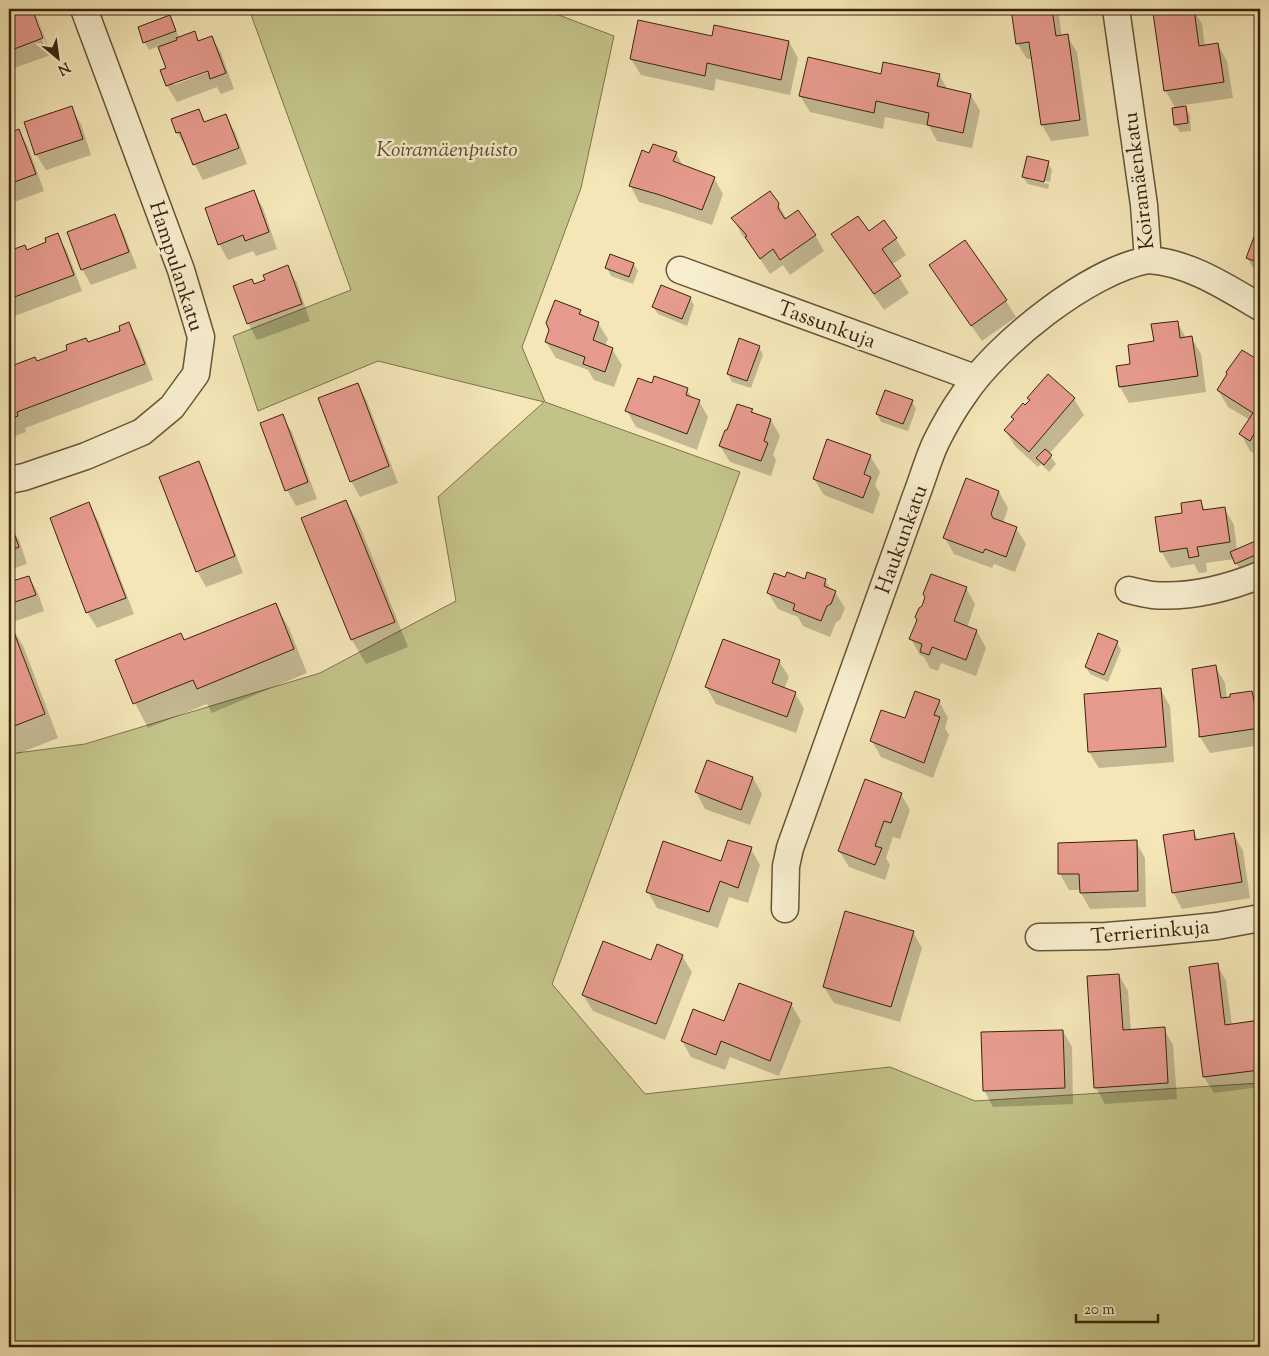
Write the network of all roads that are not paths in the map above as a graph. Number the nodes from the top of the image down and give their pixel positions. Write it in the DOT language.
graph roads {
  1 [pos="84,9"];
  2 [pos="1116,9"];
  3 [pos="1148,260"];
  4 [pos="680,270"];
  5 [pos="1260,307"];
  6 [pos="975,378"];
  7 [pos="9,480"];
  8 [pos="1260,575"];
  9 [pos="1129,590"];
  10 [pos="785,909"];
  11 [pos="1260,918"];
  12 [pos="1039,937"];
  1 -- 7 [label="street, Hampulankatu"];
  2 -- 3 [label="street, Koiramäenkatu"];
  3 -- 5 [label="street, Koiramäenkatu"];
  3 -- 6 [label="street, Haukunkatu"];
  4 -- 6 [label="street, Tassunkuja"];
  6 -- 10 [label="street, Haukunkatu"];
  8 -- 9 [label="street"];
  11 -- 12 [label="street, Terrierinkuja"];
}
